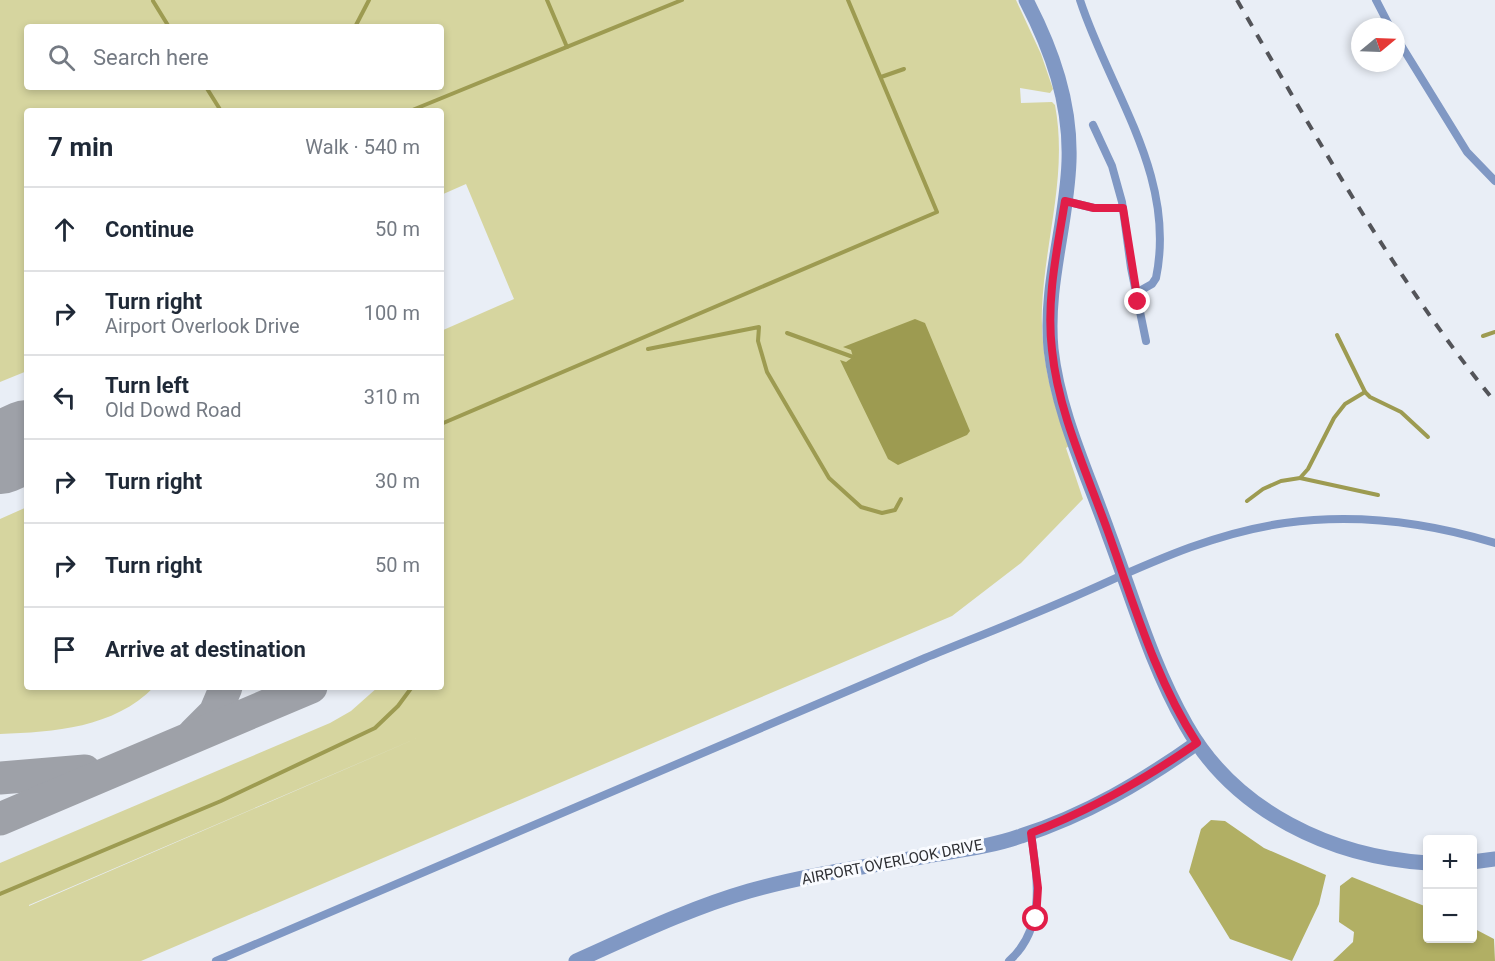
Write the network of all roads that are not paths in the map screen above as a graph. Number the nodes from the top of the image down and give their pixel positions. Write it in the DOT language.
graph roads {
  1 [pos="1026,0"];
  2 [pos="1080,0"];
  3 [pos="1376,0"];
  4 [pos="1385,18"];
  5 [pos="1405,52"];
  6 [pos="1093,125"];
  7 [pos="1495,182"];
  8 [pos="1065,201"];
  9 [pos="1123,208"];
  10 [pos="1136,293"];
  11 [pos="1146,341"];
  12 [pos="1495,543"];
  13 [pos="1197,743"];
  14 [pos="1031,833"];
  15 [pos="1495,859"];
  16 [pos="1477,861"];
  17 [pos="1423,863"];
  18 [pos="216,961"];
  19 [pos="576,961"];
  20 [pos="1009,961"];
  1 -- 8 [label="street"];
  2 -- 10 [label="lane"];
  3 -- 4 [label="lane"];
  5 -- 7 [label="lane"];
  6 -- 9 [label="lane"];
  8 -- 9 [label="lane"];
  8 -- 13 [label="street"];
  9 -- 10 [label="lane"];
  10 -- 11 [label="lane"];
  12 -- 18 [label="lane"];
  13 -- 14 [label="street, AIRPORT OVERLOOK DRIVE"];
  13 -- 17 [label="street"];
  14 -- 19 [label="street, AIRPORT OVERLOOK DRIVE"];
  14 -- 20 [label="lane"];
  15 -- 16 [label="street"];
}
